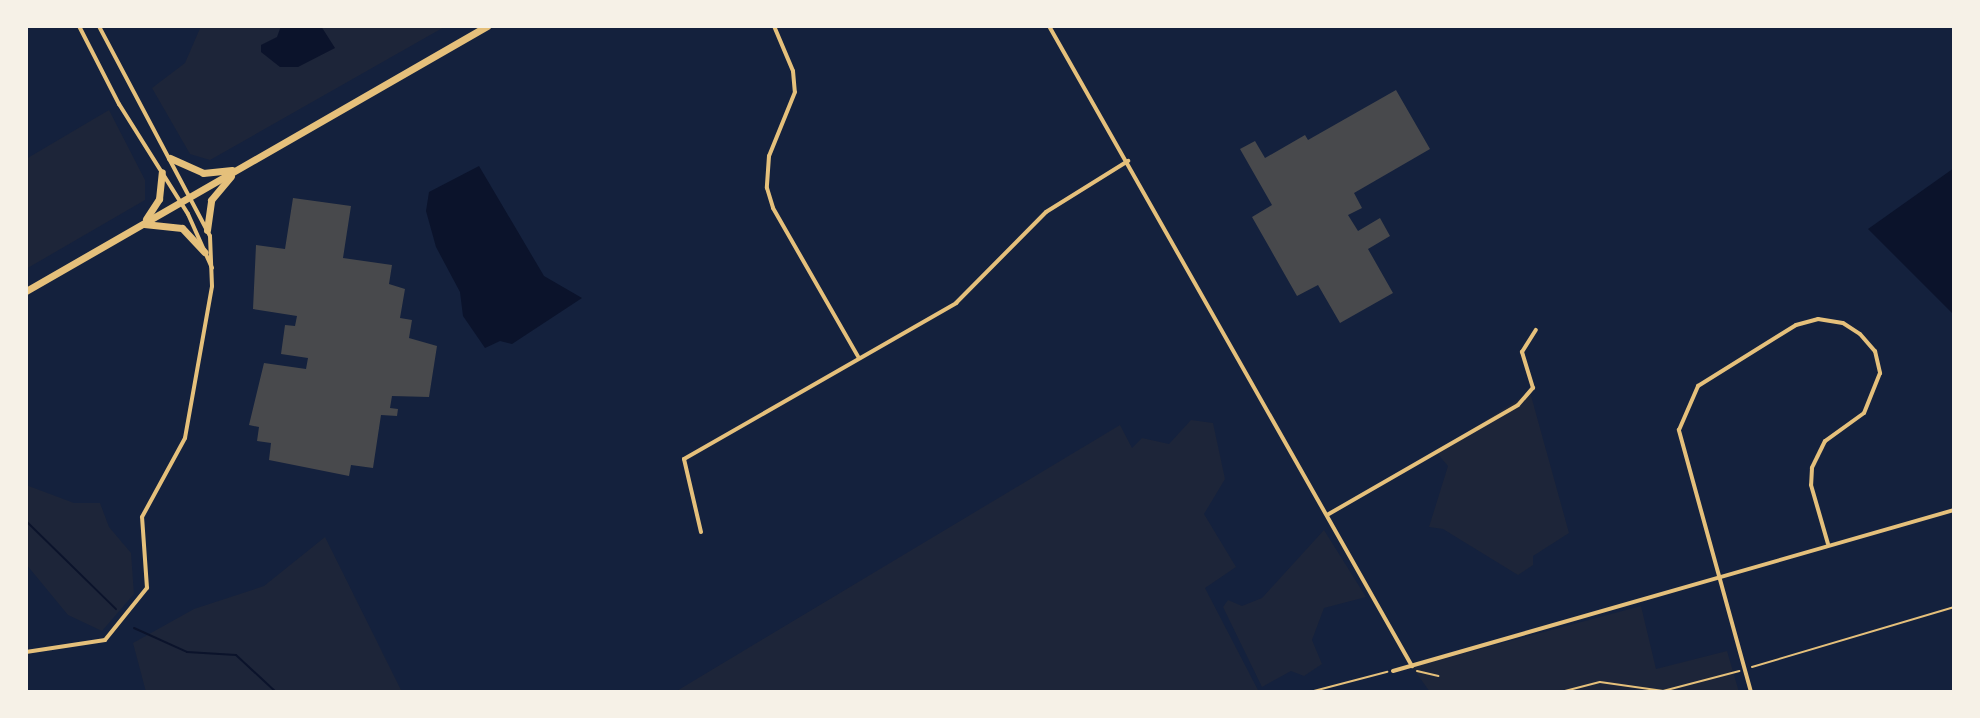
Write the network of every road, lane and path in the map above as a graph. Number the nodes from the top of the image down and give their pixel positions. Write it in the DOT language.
graph roads {
  1 [pos="79,26"];
  2 [pos="99,26"];
  3 [pos="487,26"];
  4 [pos="774,26"];
  5 [pos="1049,26"];
  6 [pos="170,158"];
  7 [pos="1128,161"];
  8 [pos="239,169"];
  9 [pos="162,172"];
  10 [pos="190,196"];
  11 [pos="181,201"];
  12 [pos="142,224"];
  13 [pos="207,230"];
  14 [pos="204,252"];
  15 [pos="212,268"];
  16 [pos="26,291"];
  17 [pos="1536,330"];
  18 [pos="860,359"];
  19 [pos="1954,510"];
  20 [pos="1327,515"];
  21 [pos="701,532"];
  22 [pos="1828,544"];
  23 [pos="1718,575"];
  24 [pos="1954,607"];
  25 [pos="26,652"];
  26 [pos="1412,666"];
  27 [pos="1745,669"];
  28 [pos="1393,671"];
  29 [pos="1438,676"];
  30 [pos="1310,692"];
  31 [pos="1561,692"];
  32 [pos="1751,692"];
  1 -- 9 [label="street"];
  2 -- 6 [label="street"];
  3 -- 8 [label="main road"];
  4 -- 18 [label="street"];
  5 -- 7 [label="street"];
  6 -- 8 [label="main road"];
  6 -- 10 [label="street"];
  7 -- 18 [label="street"];
  7 -- 20 [label="street"];
  8 -- 10 [label="main road"];
  8 -- 13 [label="main road"];
  9 -- 11 [label="street"];
  9 -- 12 [label="main road"];
  10 -- 11 [label="main road"];
  10 -- 13 [label="street"];
  11 -- 12 [label="main road"];
  11 -- 14 [label="street"];
  12 -- 14 [label="main road"];
  12 -- 16 [label="main road"];
  13 -- 15 [label="street"];
  14 -- 15 [label="street"];
  15 -- 25 [label="street"];
  17 -- 20 [label="street"];
  18 -- 21 [label="street"];
  19 -- 22 [label="street"];
  20 -- 26 [label="street"];
  22 -- 23 [label="street"];
  22 -- 23 [label="street"];
  23 -- 26 [label="street"];
  23 -- 27 [label="street"];
  24 -- 27 [label="path"];
  26 -- 28 [label="street"];
  27 -- 31 [label="path"];
  27 -- 32 [label="street"];
  28 -- 29 [label="path"];
  28 -- 30 [label="path"];
}
